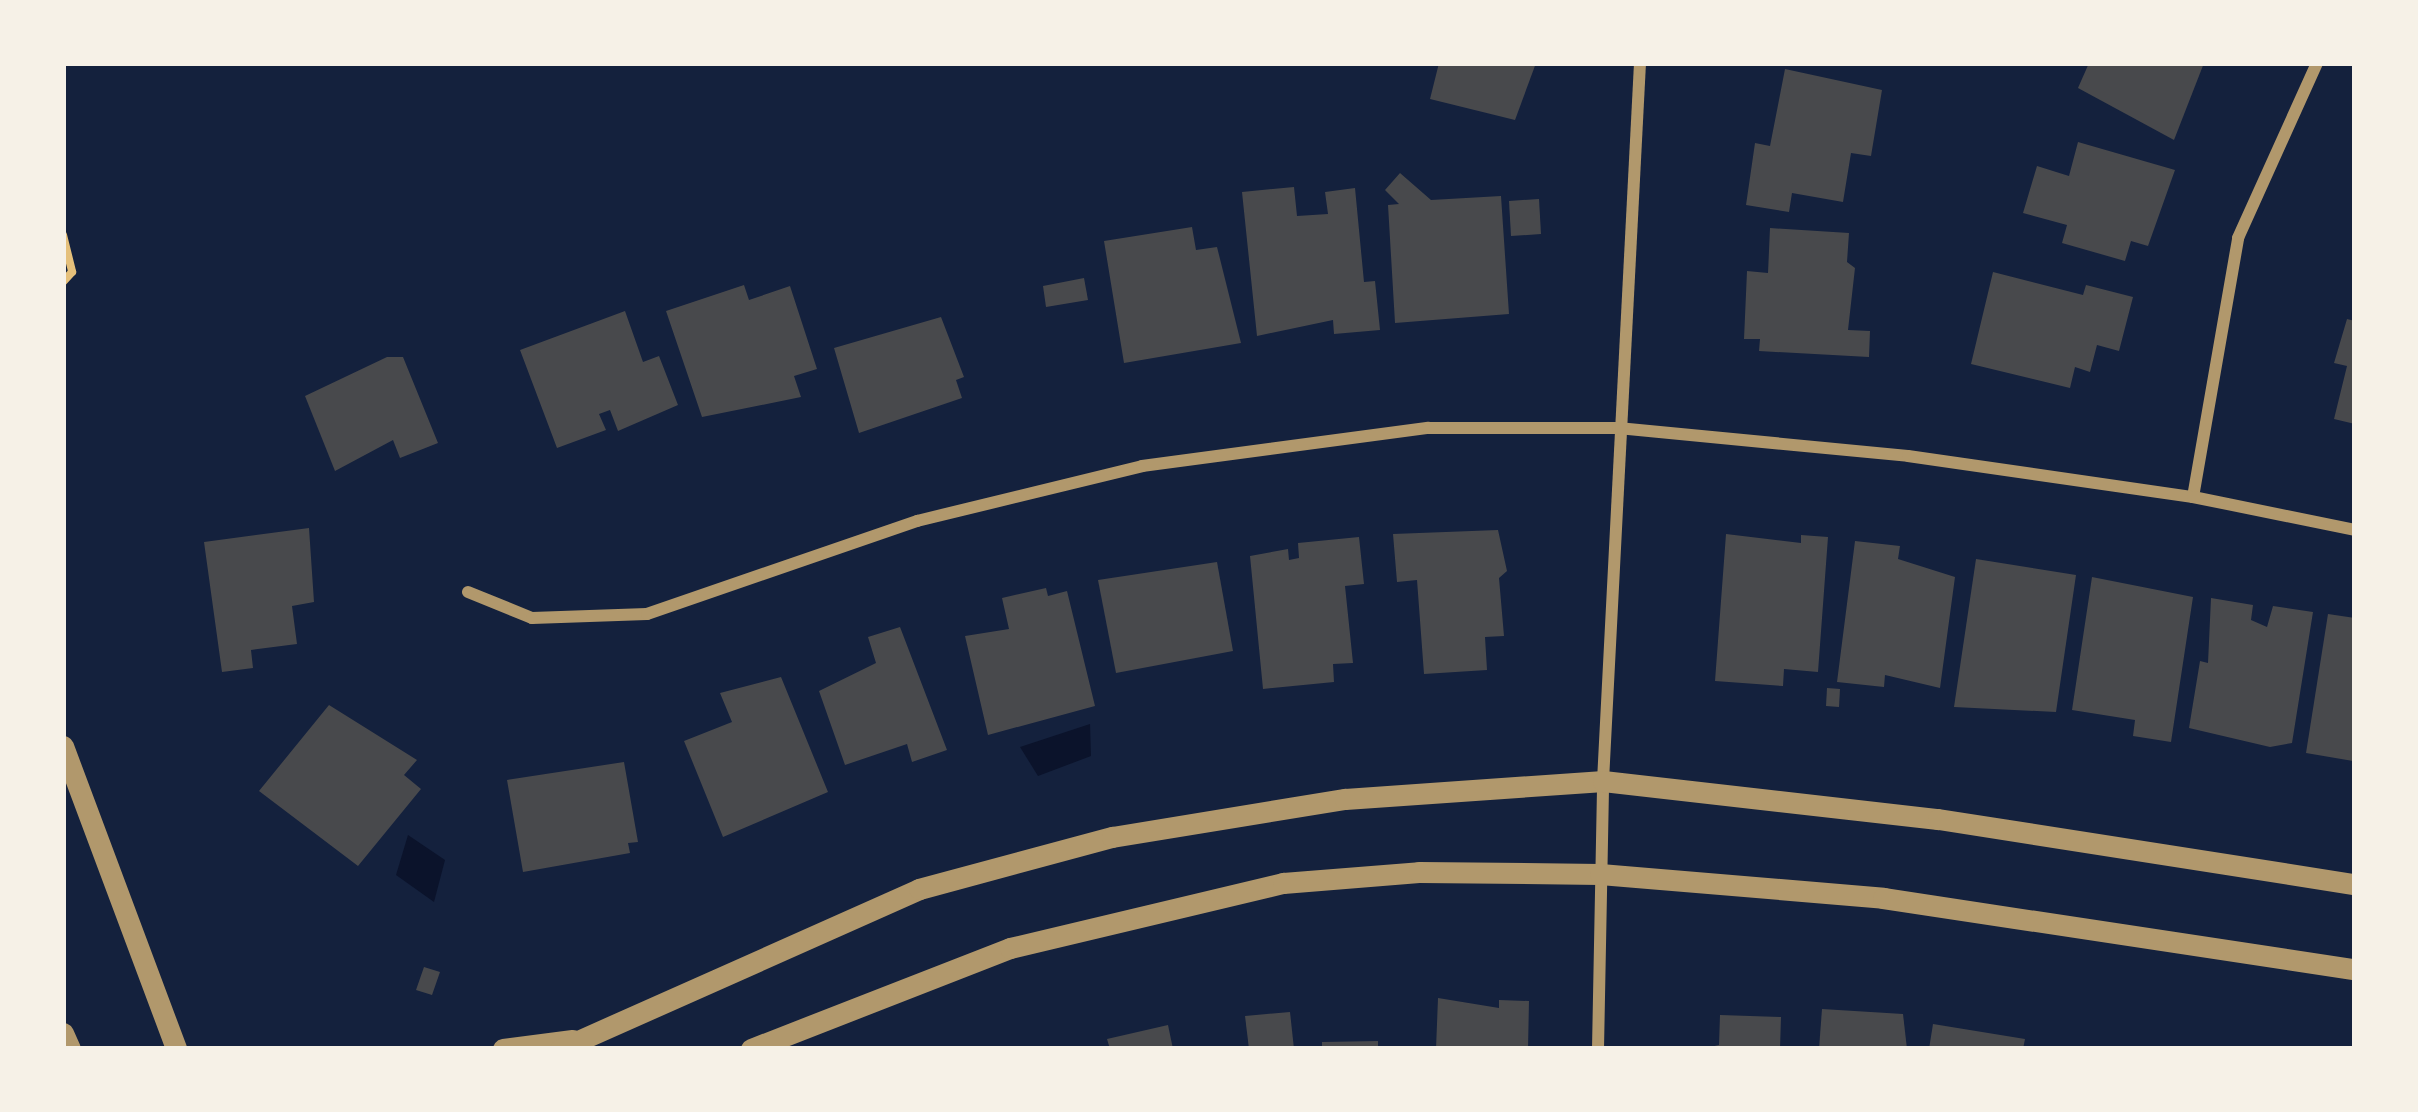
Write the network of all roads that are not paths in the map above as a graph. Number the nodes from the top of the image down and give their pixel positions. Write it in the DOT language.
graph roads {
  1 [pos="1640,63"];
  2 [pos="2317,63"];
  3 [pos="1618,428"];
  4 [pos="2193,497"];
  5 [pos="2355,530"];
  6 [pos="468,592"];
  7 [pos="63,746"];
  8 [pos="1603,781"];
  9 [pos="1600,874"];
  10 [pos="2355,884"];
  11 [pos="2355,969"];
  12 [pos="63,1033"];
  13 [pos="584,1038"];
  14 [pos="176,1047"];
  15 [pos="70,1049"];
  16 [pos="503,1049"];
  17 [pos="560,1049"];
  18 [pos="751,1049"];
  19 [pos="1598,1049"];
  1 -- 3 [label="street"];
  2 -- 4 [label="street"];
  3 -- 4 [label="street"];
  3 -- 6 [label="street"];
  3 -- 8 [label="street"];
  4 -- 5 [label="street"];
  7 -- 14 [label="street"];
  8 -- 9 [label="street"];
  8 -- 10 [label="street"];
  8 -- 13 [label="street"];
  9 -- 11 [label="street"];
  9 -- 18 [label="street"];
  9 -- 19 [label="street"];
  12 -- 15 [label="street"];
  13 -- 16 [label="street"];
  13 -- 17 [label="street"];
}
